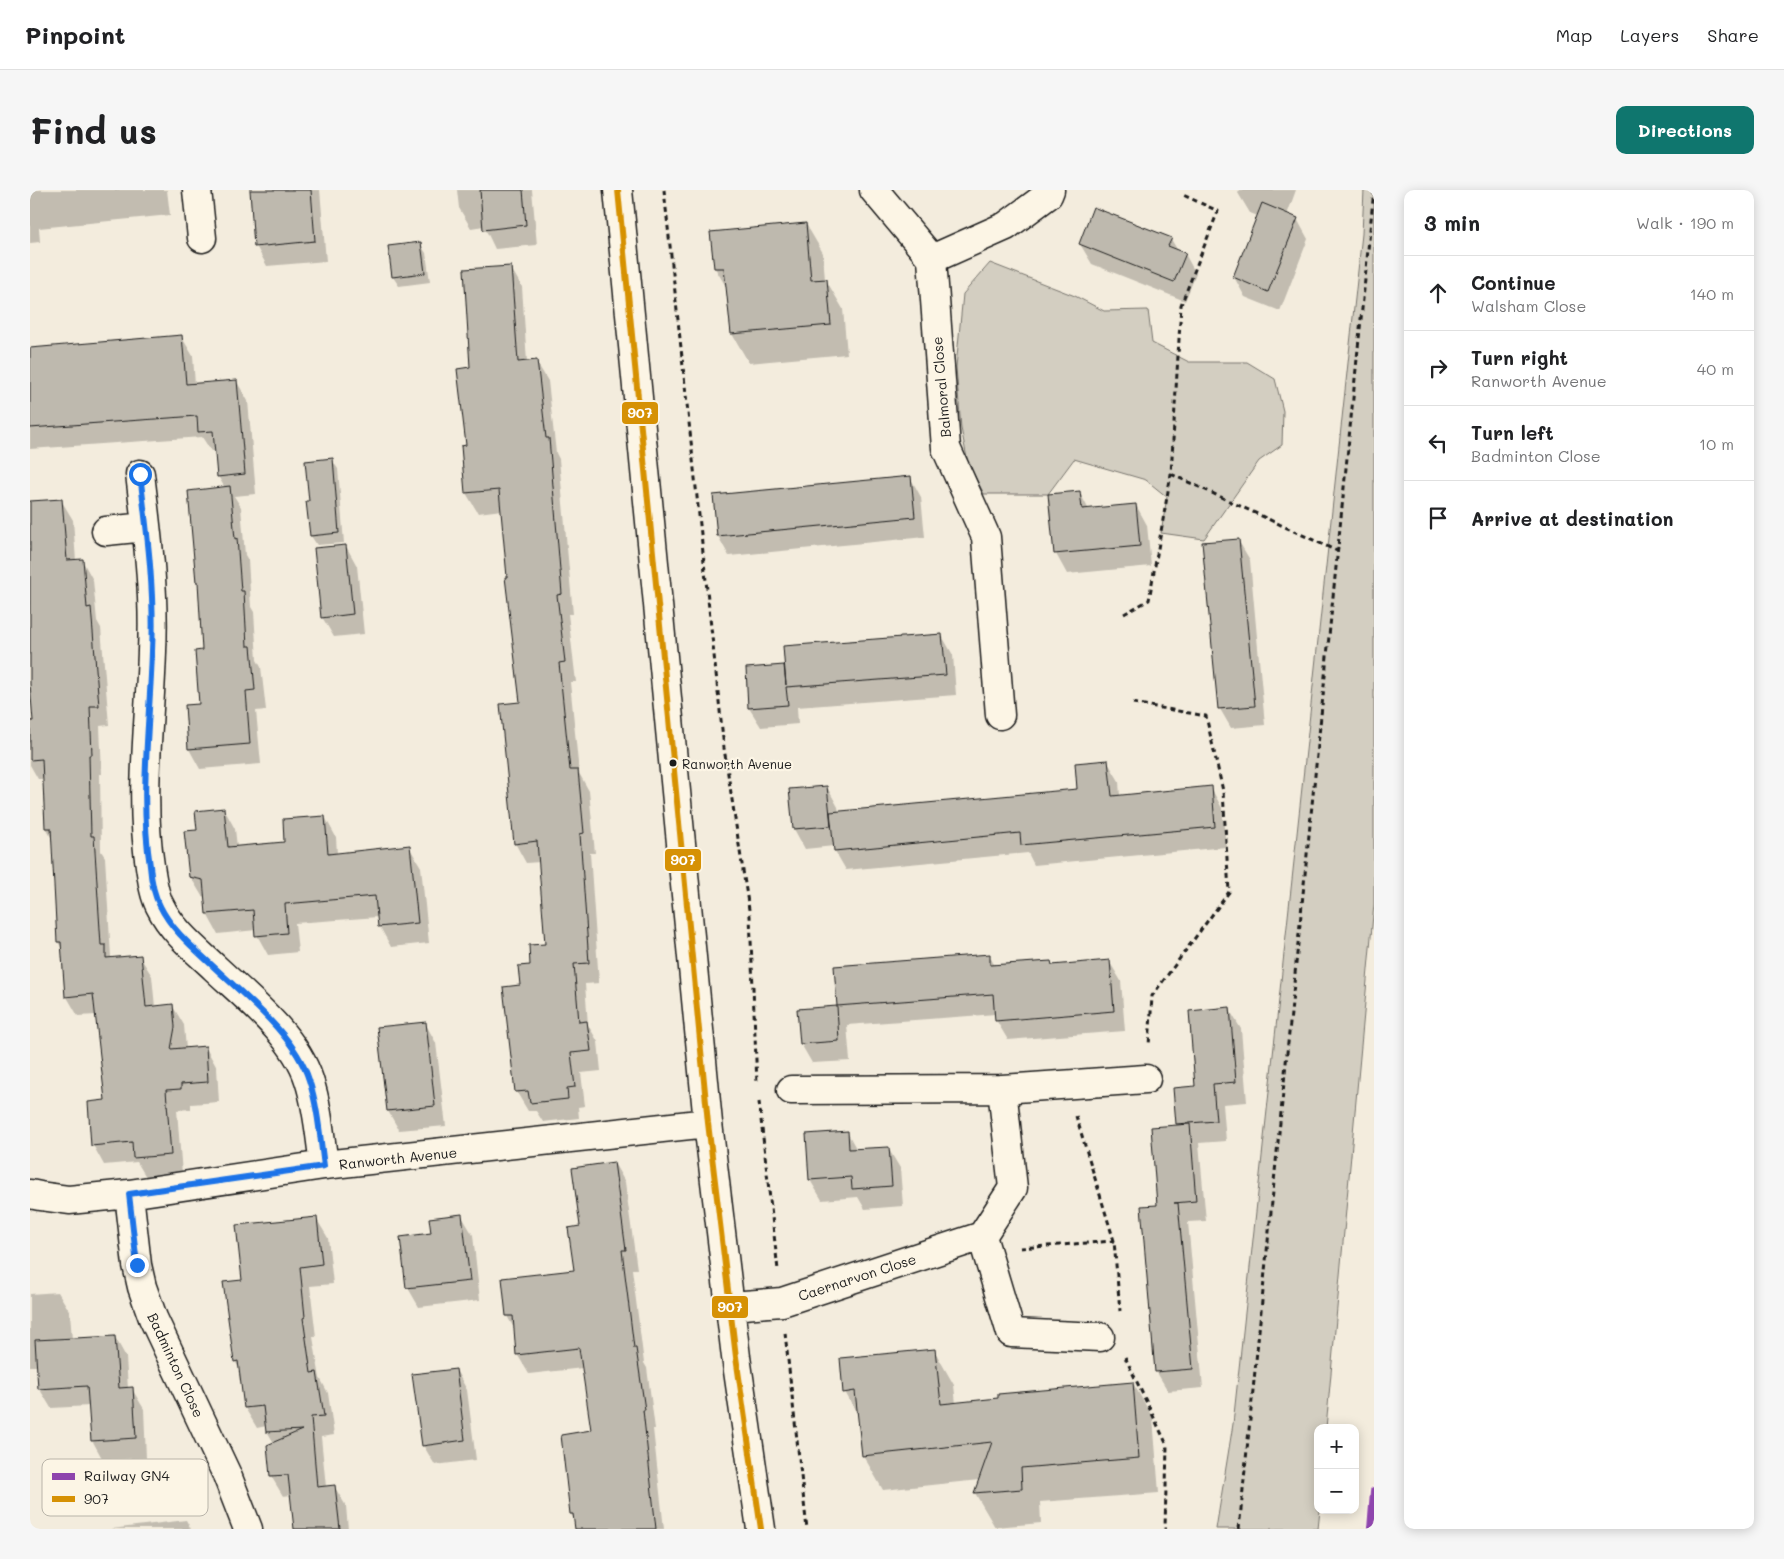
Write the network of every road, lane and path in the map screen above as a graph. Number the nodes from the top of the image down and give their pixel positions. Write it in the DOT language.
graph roads {
  1 [pos="197,190"];
  2 [pos="618,190"];
  3 [pos="664,190"];
  4 [pos="874,190"];
  5 [pos="1050,190"];
  6 [pos="1374,190"];
  7 [pos="1181,194"];
  8 [pos="202,238"];
  9 [pos="932,259"];
  10 [pos="140,474"];
  11 [pos="1171,474"];
  12 [pos="146,527"];
  13 [pos="106,531"];
  14 [pos="1337,551"];
  15 [pos="1124,614"];
  16 [pos="1133,703"];
  17 [pos="1000,715"];
  18 [pos="1146,1079"];
  19 [pos="1067,1084"];
  20 [pos="758,1089"];
  21 [pos="1002,1089"];
  22 [pos="791,1090"];
  23 [pos="759,1099"];
  24 [pos="708,1123"];
  25 [pos="324,1166"];
  26 [pos="30,1194"];
  27 [pos="129,1194"];
  28 [pos="1114,1242"];
  29 [pos="984,1243"];
  30 [pos="782,1302"];
  31 [pos="730,1306"];
  32 [pos="1121,1318"];
  33 [pos="1100,1337"];
  34 [pos="1124,1355"];
  35 [pos="248,1529"];
  36 [pos="761,1529"];
  37 [pos="807,1529"];
  38 [pos="1165,1529"];
  39 [pos="1239,1529"];
  1 -- 8 [label="street"];
  2 -- 24 [label="street"];
  3 -- 20 [label="path"];
  4 -- 9 [label="street"];
  5 -- 9 [label="street"];
  6 -- 14 [label="path"];
  7 -- 11 [label="path"];
  9 -- 17 [label="street, Balmoral Close"];
  10 -- 12 [label="street"];
  11 -- 14 [label="path"];
  11 -- 15 [label="path"];
  12 -- 13 [label="street"];
  12 -- 25 [label="street"];
  14 -- 39 [label="path"];
  16 -- 18 [label="path"];
  18 -- 19 [label="street"];
  19 -- 21 [label="street"];
  19 -- 28 [label="path"];
  21 -- 22 [label="street"];
  21 -- 29 [label="street"];
  23 -- 30 [label="path"];
  24 -- 25 [label="street, Ranworth Avenue"];
  24 -- 31 [label="street"];
  25 -- 27 [label="street, Ranworth Avenue"];
  26 -- 27 [label="street, Ranworth Avenue"];
  27 -- 35 [label="street, Badminton Close"];
  28 -- 29 [label="path"];
  28 -- 32 [label="path"];
  29 -- 30 [label="street, Caernarvon Close"];
  29 -- 33 [label="street"];
  30 -- 31 [label="street, Caernarvon Close"];
  30 -- 37 [label="path"];
  31 -- 36 [label="street"];
  34 -- 38 [label="path"];
}
